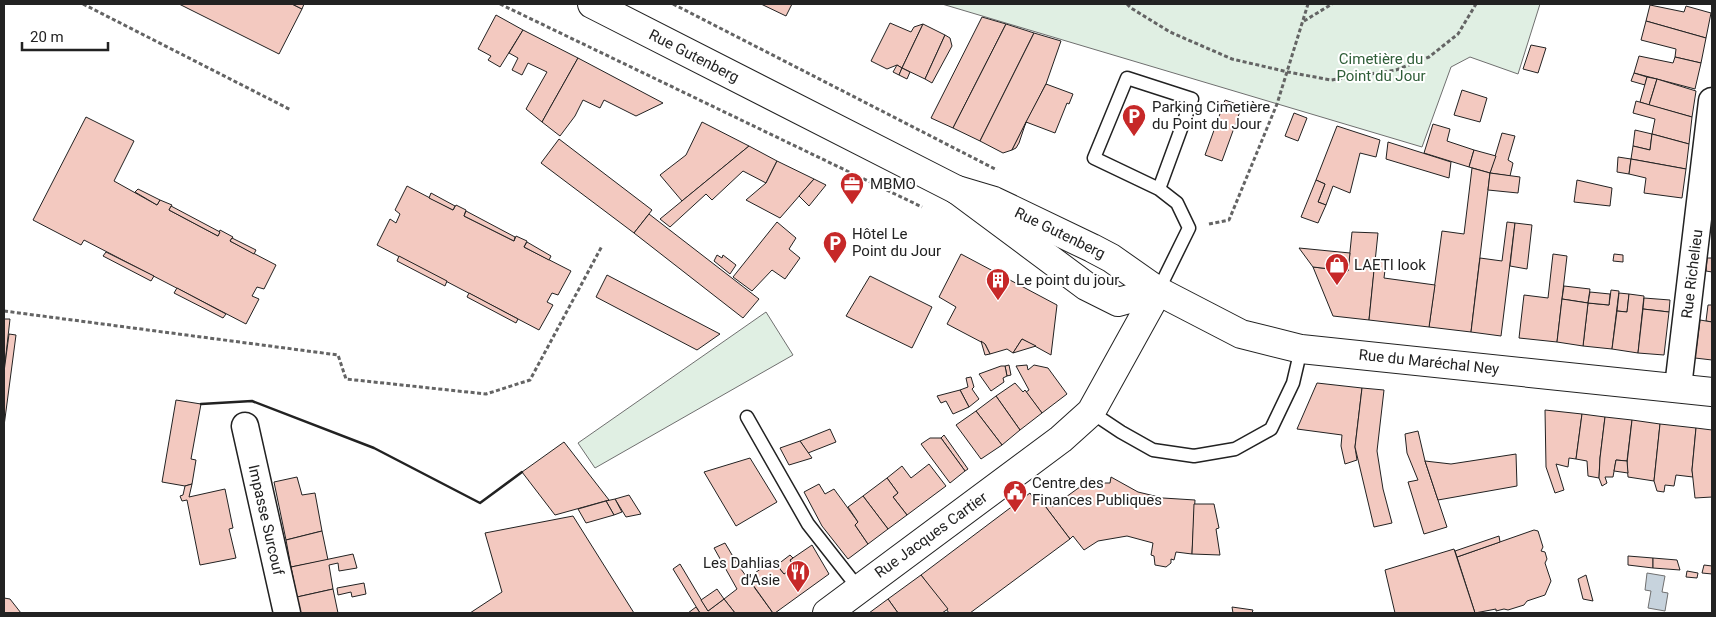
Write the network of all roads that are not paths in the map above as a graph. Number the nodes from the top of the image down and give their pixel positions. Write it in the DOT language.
graph roads {
  1 [pos="592,4"];
  2 [pos="1712,101"];
  3 [pos="1159,189"];
  4 [pos="957,190"];
  5 [pos="1158,291"];
  6 [pos="1301,349"];
  7 [pos="1678,387"];
  8 [pos="1712,392"];
  9 [pos="1091,412"];
  10 [pos="747,417"];
  11 [pos="245,426"];
  12 [pos="859,589"];
  13 [pos="287,613"];
  14 [pos="827,613"];
  1 -- 4 [label="main road, Rue Gutenberg"];
  2 -- 7 [label="street, Rue Richelieu"];
  3 -- 3 [label="lane"];
  3 -- 5 [label="lane"];
  4 -- 5 [label="main road, Rue Gutenberg"];
  4 -- 5 [label="main road, Rue Gutenberg"];
  5 -- 6 [label="main road, Rue du Maréchal Ney"];
  5 -- 9 [label="main road, Rue Jacques Cartier"];
  6 -- 7 [label="main road, Rue du Maréchal Ney"];
  6 -- 9 [label="lane"];
  7 -- 8 [label="main road, Rue du Maréchal Ney"];
  9 -- 12 [label="main road, Rue Jacques Cartier"];
  10 -- 12 [label="lane"];
  11 -- 13 [label="street, Impasse Surcouf"];
  12 -- 14 [label="main road, Rue Jacques Cartier"];
}
